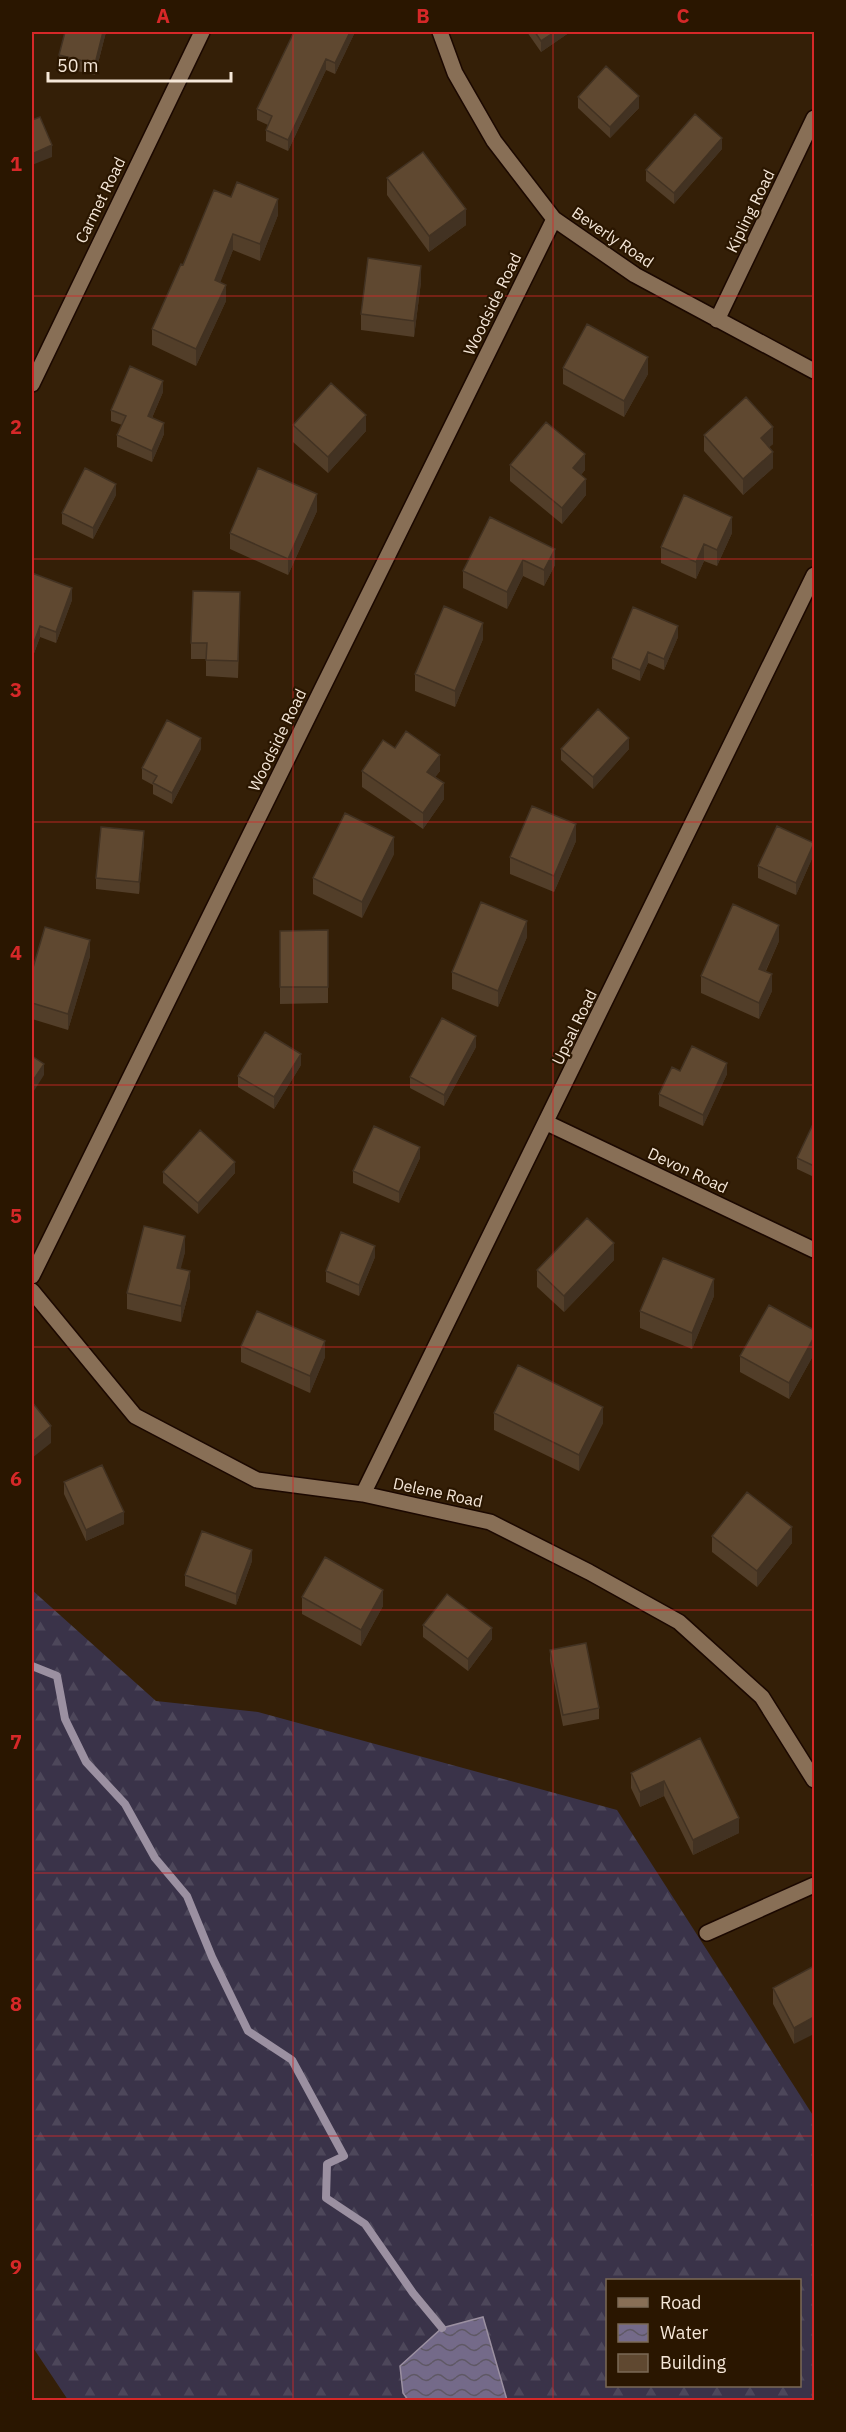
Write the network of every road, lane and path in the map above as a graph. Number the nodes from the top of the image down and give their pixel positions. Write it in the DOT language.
graph roads {
  1 [pos="202,32"];
  2 [pos="441,32"];
  3 [pos="814,118"];
  4 [pos="554,219"];
  5 [pos="717,320"];
  6 [pos="814,370"];
  7 [pos="32,384"];
  8 [pos="814,575"];
  9 [pos="547,1123"];
  10 [pos="814,1250"];
  11 [pos="32,1276"];
  12 [pos="32,1291"];
  13 [pos="363,1494"];
  14 [pos="814,1780"];
  15 [pos="814,1885"];
  16 [pos="707,1933"];
  1 -- 7 [label="street, Carmet Road"];
  2 -- 4 [label="street, Beverly Road"];
  3 -- 5 [label="street, Kipling Road"];
  4 -- 5 [label="street, Beverly Road"];
  4 -- 11 [label="street, Woodside Road"];
  5 -- 6 [label="street, Beverly Road"];
  8 -- 9 [label="street, Upsal Road"];
  9 -- 10 [label="street, Devon Road"];
  9 -- 13 [label="street, Upsal Road"];
  12 -- 13 [label="street, Delene Road"];
  13 -- 14 [label="street, Delene Road"];
  15 -- 16 [label="street"];
}
